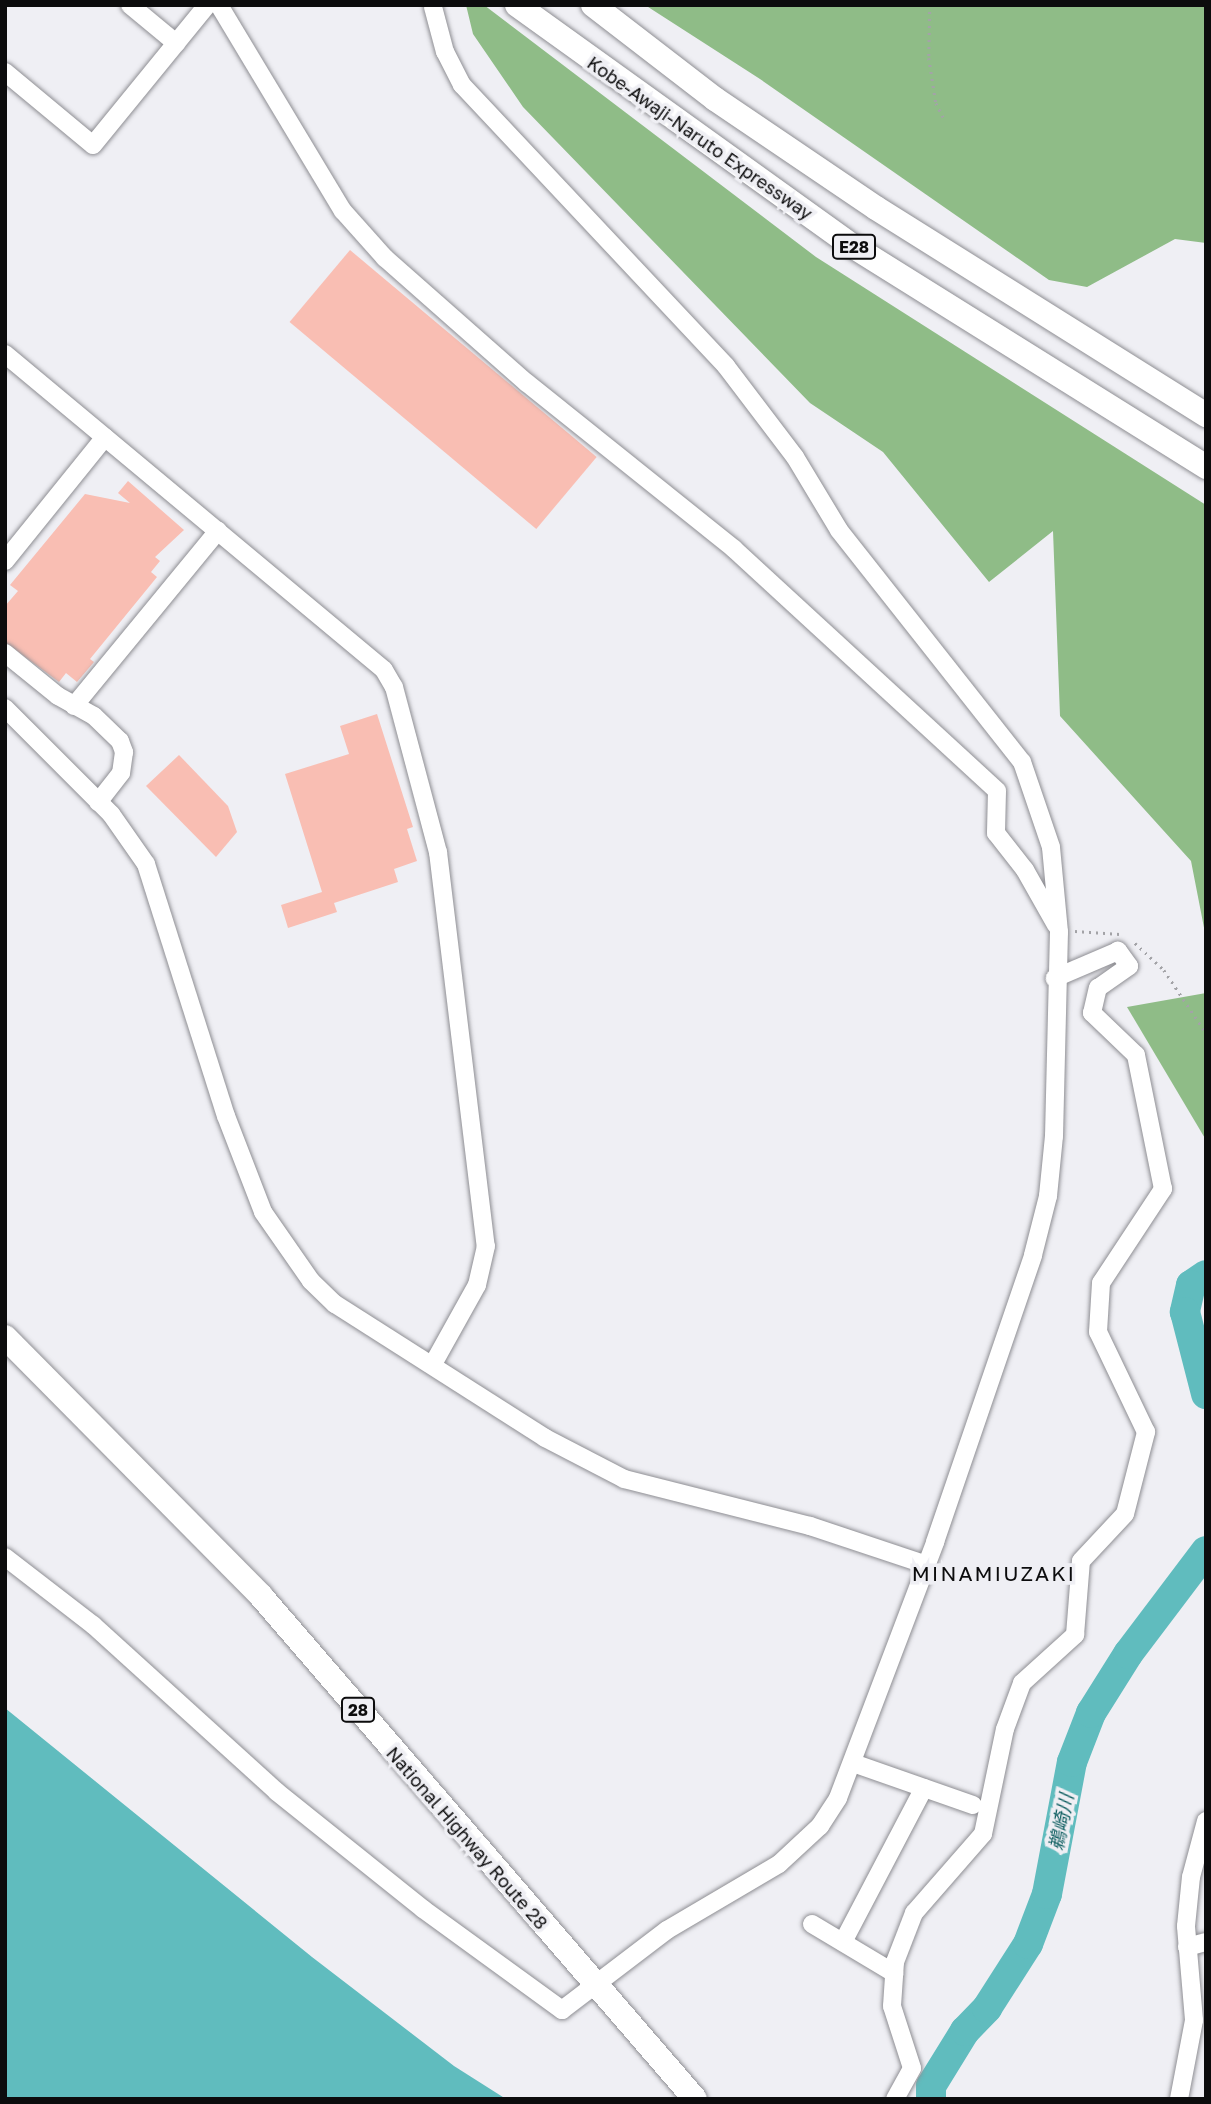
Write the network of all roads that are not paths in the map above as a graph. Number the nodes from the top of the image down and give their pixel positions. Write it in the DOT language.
graph roads {
  1 [pos="130,5"];
  2 [pos="207,5"];
  3 [pos="219,5"];
  4 [pos="517,5"];
  5 [pos="593,5"];
  6 [pos="433,7"];
  7 [pos="176,43"];
  8 [pos="5,72"];
  9 [pos="5,354"];
  10 [pos="1206,415"];
  11 [pos="105,437"];
  12 [pos="1206,467"];
  13 [pos="218,531"];
  14 [pos="5,561"];
  15 [pos="5,653"];
  16 [pos="74,706"];
  17 [pos="5,708"];
  18 [pos="98,802"];
  19 [pos="1059,932"];
  20 [pos="1055,978"];
  21 [pos="5,1336"];
  22 [pos="433,1364"];
  23 [pos="5,1558"];
  24 [pos="927,1565"];
  25 [pos="853,1763"];
  26 [pos="924,1788"];
  27 [pos="973,1805"];
  28 [pos="1206,1821"];
  29 [pos="1202,1848"];
  30 [pos="812,1924"];
  31 [pos="843,1942"];
  32 [pos="1206,1942"];
  33 [pos="1187,1947"];
  34 [pos="894,1973"];
  35 [pos="593,1985"];
  36 [pos="695,2099"];
  37 [pos="895,2099"];
  38 [pos="1179,2099"];
  1 -- 7 [label="street"];
  2 -- 7 [label="street"];
  3 -- 19 [label="street"];
  4 -- 12 [label="highway, Kobe-Awaji-Naruto Expressway / E28"];
  5 -- 10 [label="highway, E28"];
  6 -- 19 [label="street"];
  7 -- 8 [label="street"];
  9 -- 11 [label="street"];
  11 -- 13 [label="street"];
  11 -- 14 [label="street"];
  13 -- 16 [label="street"];
  13 -- 22 [label="street"];
  15 -- 16 [label="street"];
  16 -- 18 [label="street"];
  17 -- 18 [label="street"];
  18 -- 22 [label="street"];
  19 -- 20 [label="street"];
  20 -- 24 [label="street"];
  20 -- 34 [label="street"];
  21 -- 35 [label="highway, National Highway Route 28 / 28"];
  22 -- 24 [label="street"];
  23 -- 35 [label="street"];
  24 -- 25 [label="street"];
  25 -- 26 [label="street"];
  25 -- 35 [label="street"];
  26 -- 27 [label="street"];
  26 -- 31 [label="street"];
  28 -- 29 [label="street"];
  29 -- 33 [label="street"];
  30 -- 31 [label="street"];
  31 -- 34 [label="street"];
  32 -- 33 [label="street"];
  33 -- 38 [label="street"];
  34 -- 37 [label="street"];
  35 -- 36 [label="highway, National Highway Route 28 / 28"];
}
